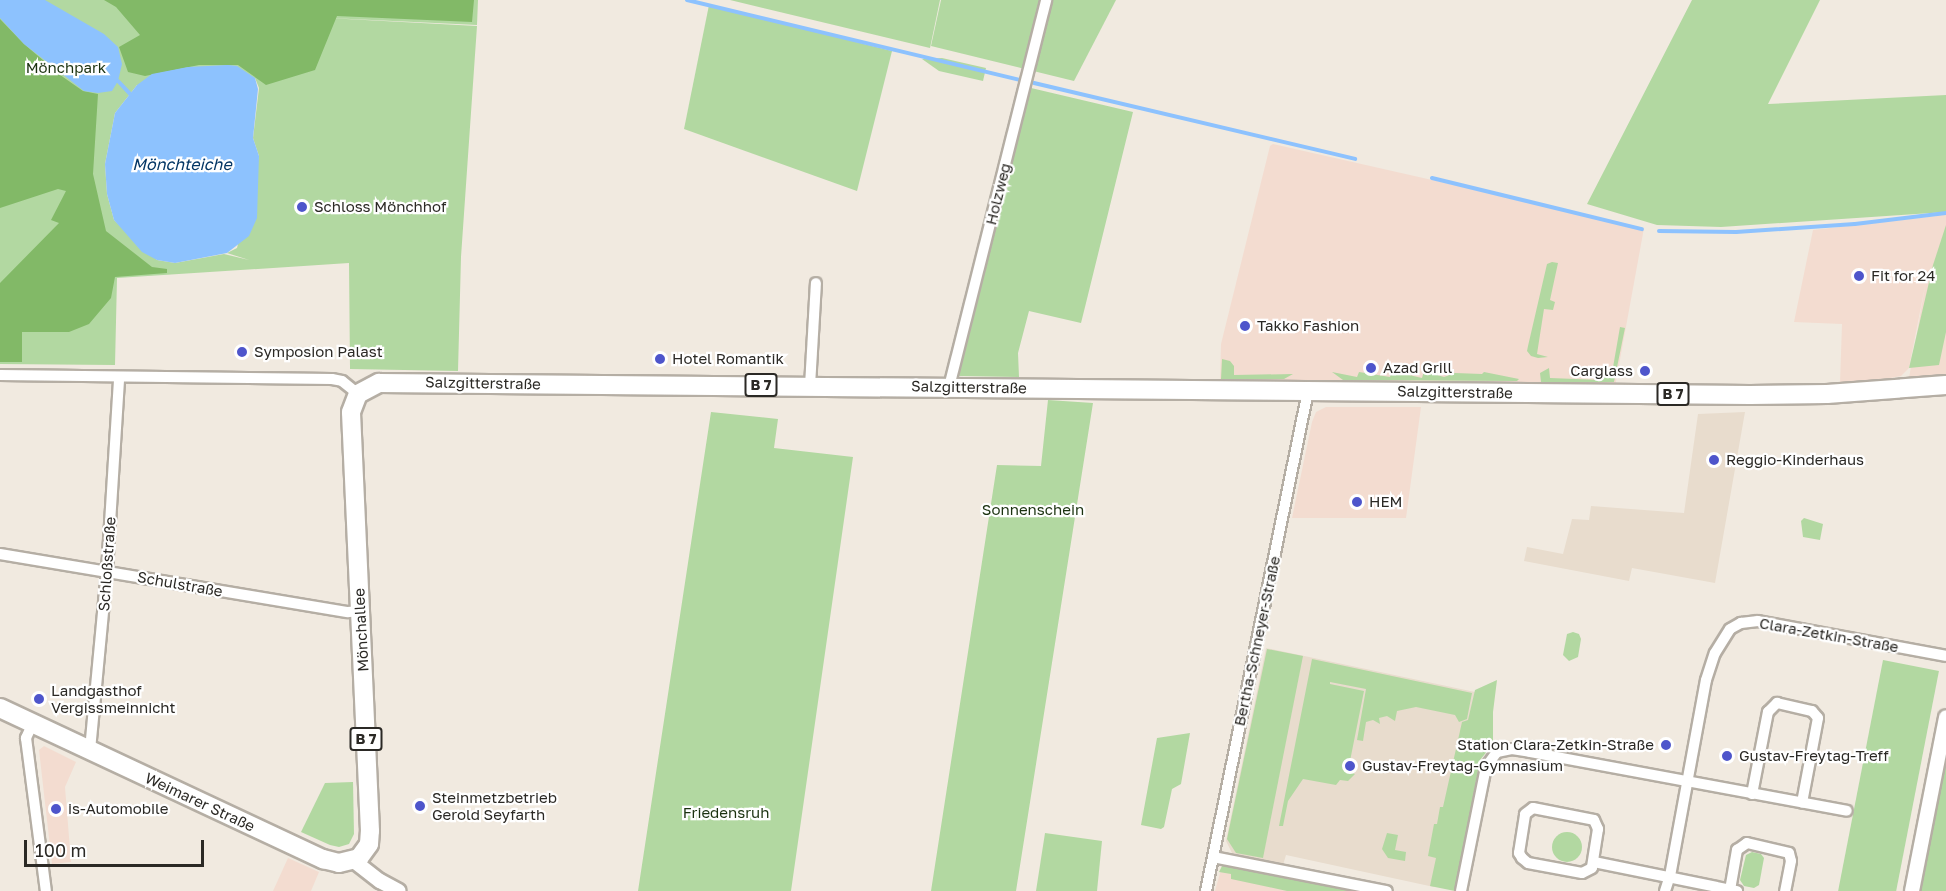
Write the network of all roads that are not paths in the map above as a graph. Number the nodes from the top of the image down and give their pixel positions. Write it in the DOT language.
graph roads {
  1 [pos="1046,0"];
  2 [pos="816,283"];
  3 [pos="0,375"];
  4 [pos="119,378"];
  5 [pos="1946,385"];
  6 [pos="810,386"];
  7 [pos="949,387"];
  8 [pos="1308,391"];
  9 [pos="358,394"];
  10 [pos="0,554"];
  11 [pos="107,571"];
  12 [pos="360,611"];
  13 [pos="1946,656"];
  14 [pos="0,708"];
  15 [pos="1946,717"];
  16 [pos="33,723"];
  17 [pos="90,750"];
  18 [pos="1688,782"];
  19 [pos="1752,794"];
  20 [pos="1802,803"];
  21 [pos="1847,811"];
  22 [pos="1213,857"];
  23 [pos="354,861"];
  24 [pos="1594,862"];
  25 [pos="1670,876"];
  26 [pos="1734,890"];
  27 [pos="46,891"];
  28 [pos="398,891"];
  29 [pos="1206,891"];
  30 [pos="1387,891"];
  31 [pos="1461,891"];
  32 [pos="1665,891"];
  33 [pos="1785,891"];
  34 [pos="1912,891"];
  1 -- 7 [label="street, Holzweg"];
  2 -- 6 [label="street"];
  3 -- 4 [label="street"];
  4 -- 9 [label="street"];
  4 -- 11 [label="street, Schloßstraße"];
  5 -- 8 [label="main road, Salzgitterstraße / B 7"];
  6 -- 7 [label="main road, Salzgitterstraße / B 7"];
  6 -- 9 [label="main road, Salzgitterstraße / B 7"];
  7 -- 8 [label="main road, Salzgitterstraße / B 7"];
  8 -- 22 [label="street, Bertha-Schneyer-Straße"];
  9 -- 12 [label="main road, Mönchallee / B 7"];
  10 -- 11 [label="street, Schulstraße"];
  11 -- 12 [label="street, Schulstraße"];
  11 -- 17 [label="street, Schloßstraße"];
  12 -- 23 [label="main road, Mönchallee / B 7"];
  13 -- 18 [label="street, Clara-Zetkin-Straße"];
  14 -- 16 [label="main road, Weimarer Straße"];
  15 -- 34 [label="street"];
  16 -- 17 [label="main road, Weimarer Straße"];
  16 -- 27 [label="street"];
  17 -- 23 [label="main road, Weimarer Straße"];
  18 -- 19 [label="street"];
  18 -- 25 [label="street, Clara-Zetkin-Straße"];
  18 -- 31 [label="street"];
  19 -- 20 [label="street"];
  19 -- 20 [label="street"];
  20 -- 21 [label="street"];
  22 -- 29 [label="street, Bertha-Schneyer-Straße"];
  22 -- 30 [label="street"];
  23 -- 28 [label="street"];
  24 -- 24 [label="street"];
  24 -- 25 [label="street"];
  25 -- 26 [label="street"];
  25 -- 32 [label="street, Clara-Zetkin-Straße"];
  26 -- 33 [label="street"];
}
